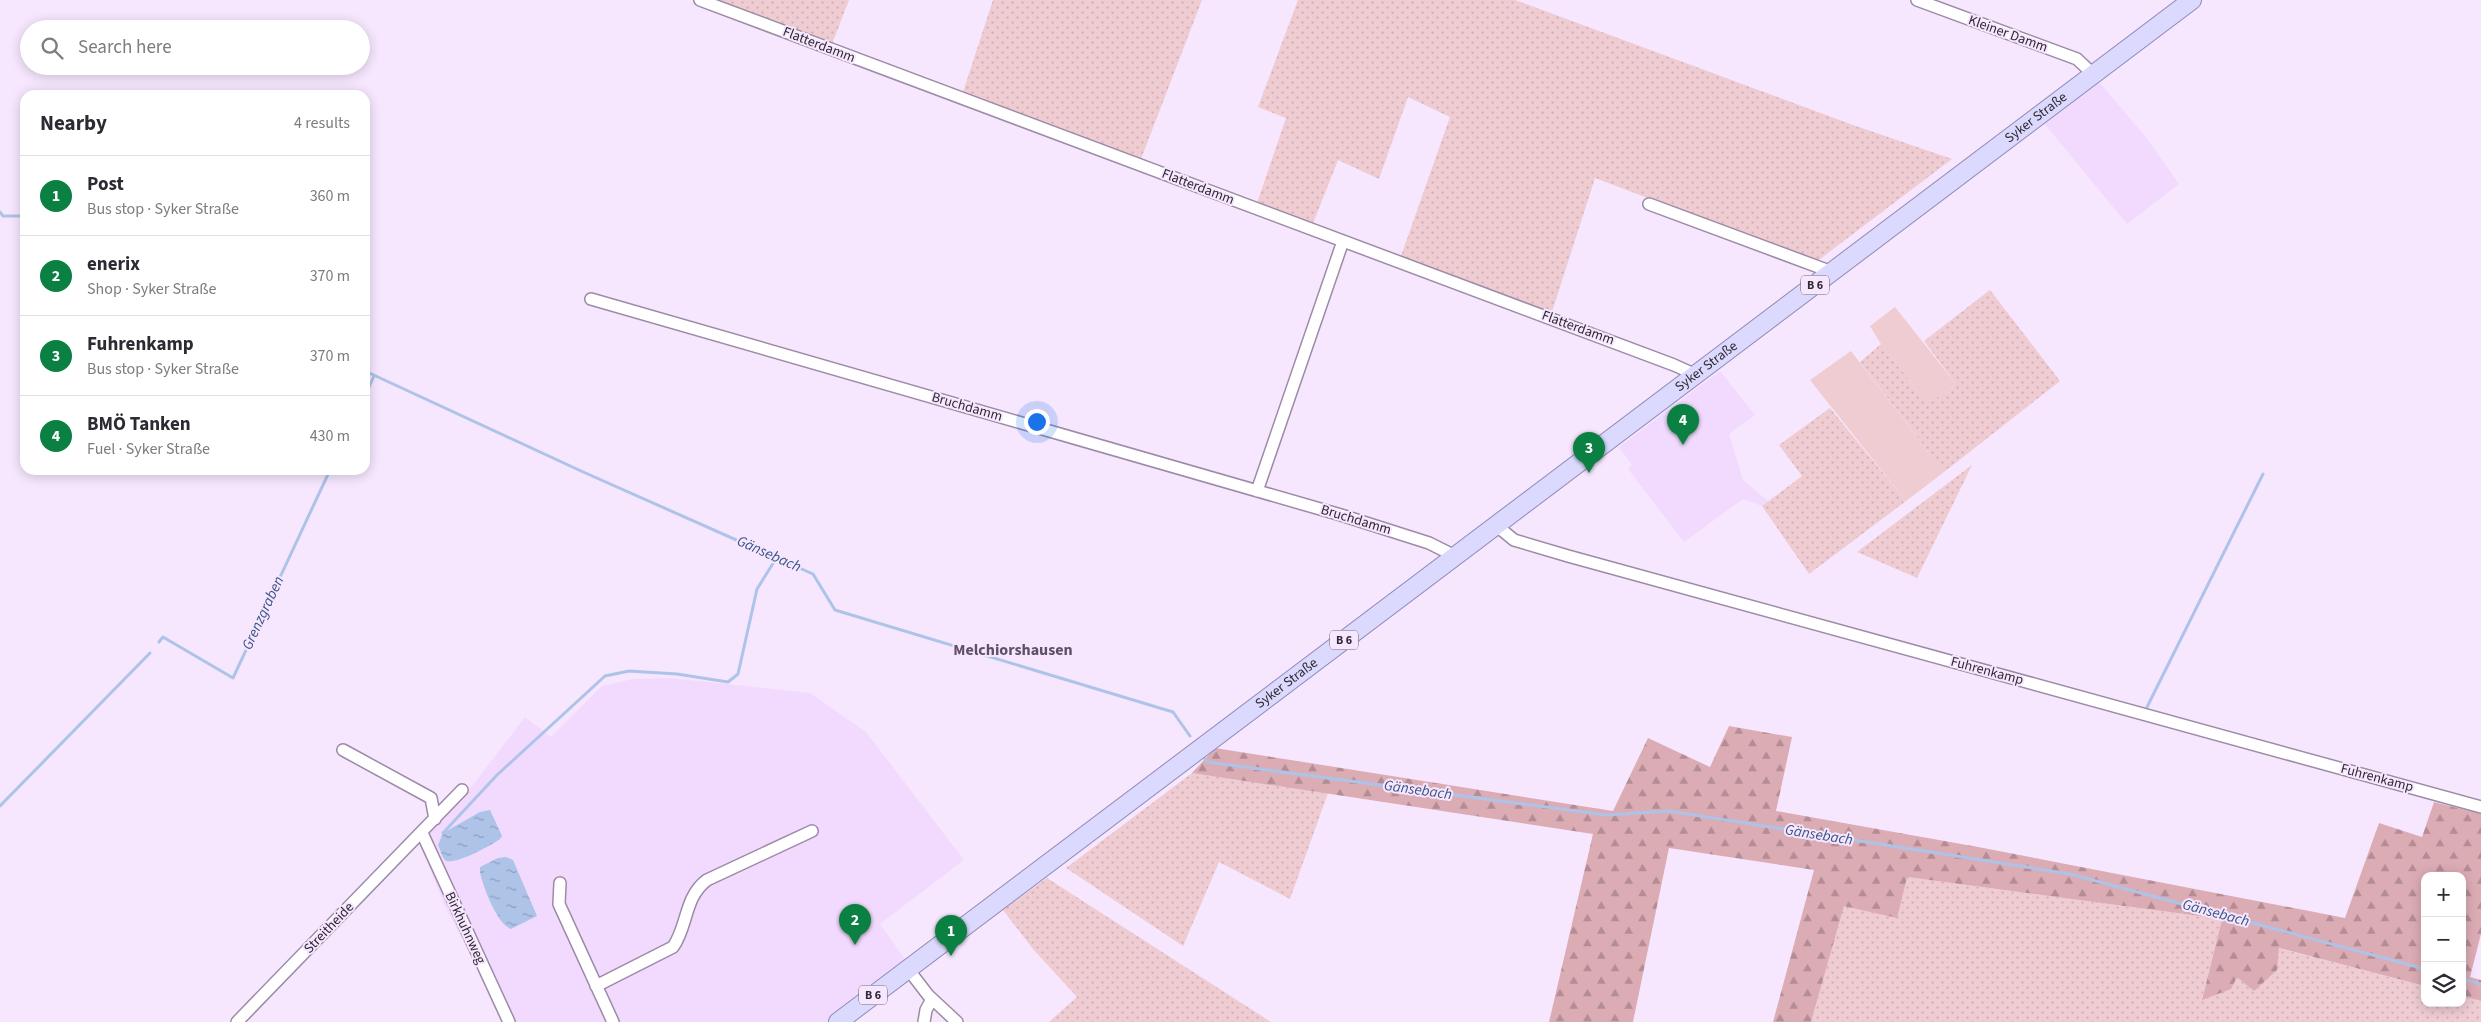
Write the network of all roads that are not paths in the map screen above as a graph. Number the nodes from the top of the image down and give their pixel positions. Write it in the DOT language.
graph roads {
  1 [pos="700,0"];
  2 [pos="1917,0"];
  3 [pos="2192,0"];
  4 [pos="2094,75"];
  5 [pos="1649,204"];
  6 [pos="1343,241"];
  7 [pos="1832,272"];
  8 [pos="591,299"];
  9 [pos="1696,375"];
  10 [pos="1257,491"];
  11 [pos="1497,526"];
  12 [pos="1455,556"];
  13 [pos="342,750"];
  14 [pos="462,790"];
  15 [pos="2481,807"];
  16 [pos="435,819"];
  17 [pos="812,832"];
  18 [pos="422,833"];
  19 [pos="560,883"];
  20 [pos="908,969"];
  21 [pos="596,986"];
  22 [pos="932,999"];
  23 [pos="237,1022"];
  24 [pos="509,1022"];
  25 [pos="613,1022"];
  26 [pos="838,1022"];
  27 [pos="924,1022"];
  28 [pos="957,1022"];
  1 -- 6 [label="street, Flatterdamm"];
  2 -- 4 [label="street, Kleiner Damm"];
  3 -- 4 [label="main road, Syker Straße / B 6"];
  4 -- 7 [label="main road, Syker Straße / B 6"];
  5 -- 7 [label="street"];
  6 -- 9 [label="street, Flatterdamm"];
  6 -- 10 [label="street"];
  7 -- 9 [label="main road, Syker Straße / B 6"];
  8 -- 10 [label="street, Bruchdamm"];
  9 -- 11 [label="main road, Syker Straße / B 6"];
  10 -- 12 [label="street, Bruchdamm"];
  11 -- 12 [label="main road, Syker Straße / B 6"];
  11 -- 15 [label="street, Fuhrenkamp"];
  12 -- 20 [label="main road, Syker Straße / B 6"];
  13 -- 16 [label="street"];
  14 -- 16 [label="street, Streitheide"];
  16 -- 18 [label="street, Streitheide"];
  17 -- 21 [label="street"];
  18 -- 23 [label="street, Streitheide"];
  18 -- 24 [label="street, Birkhuhnweg"];
  19 -- 21 [label="street"];
  20 -- 22 [label="street"];
  20 -- 26 [label="main road, Syker Straße / B 6"];
  21 -- 25 [label="street"];
  22 -- 27 [label="street"];
  22 -- 28 [label="street"];
}
